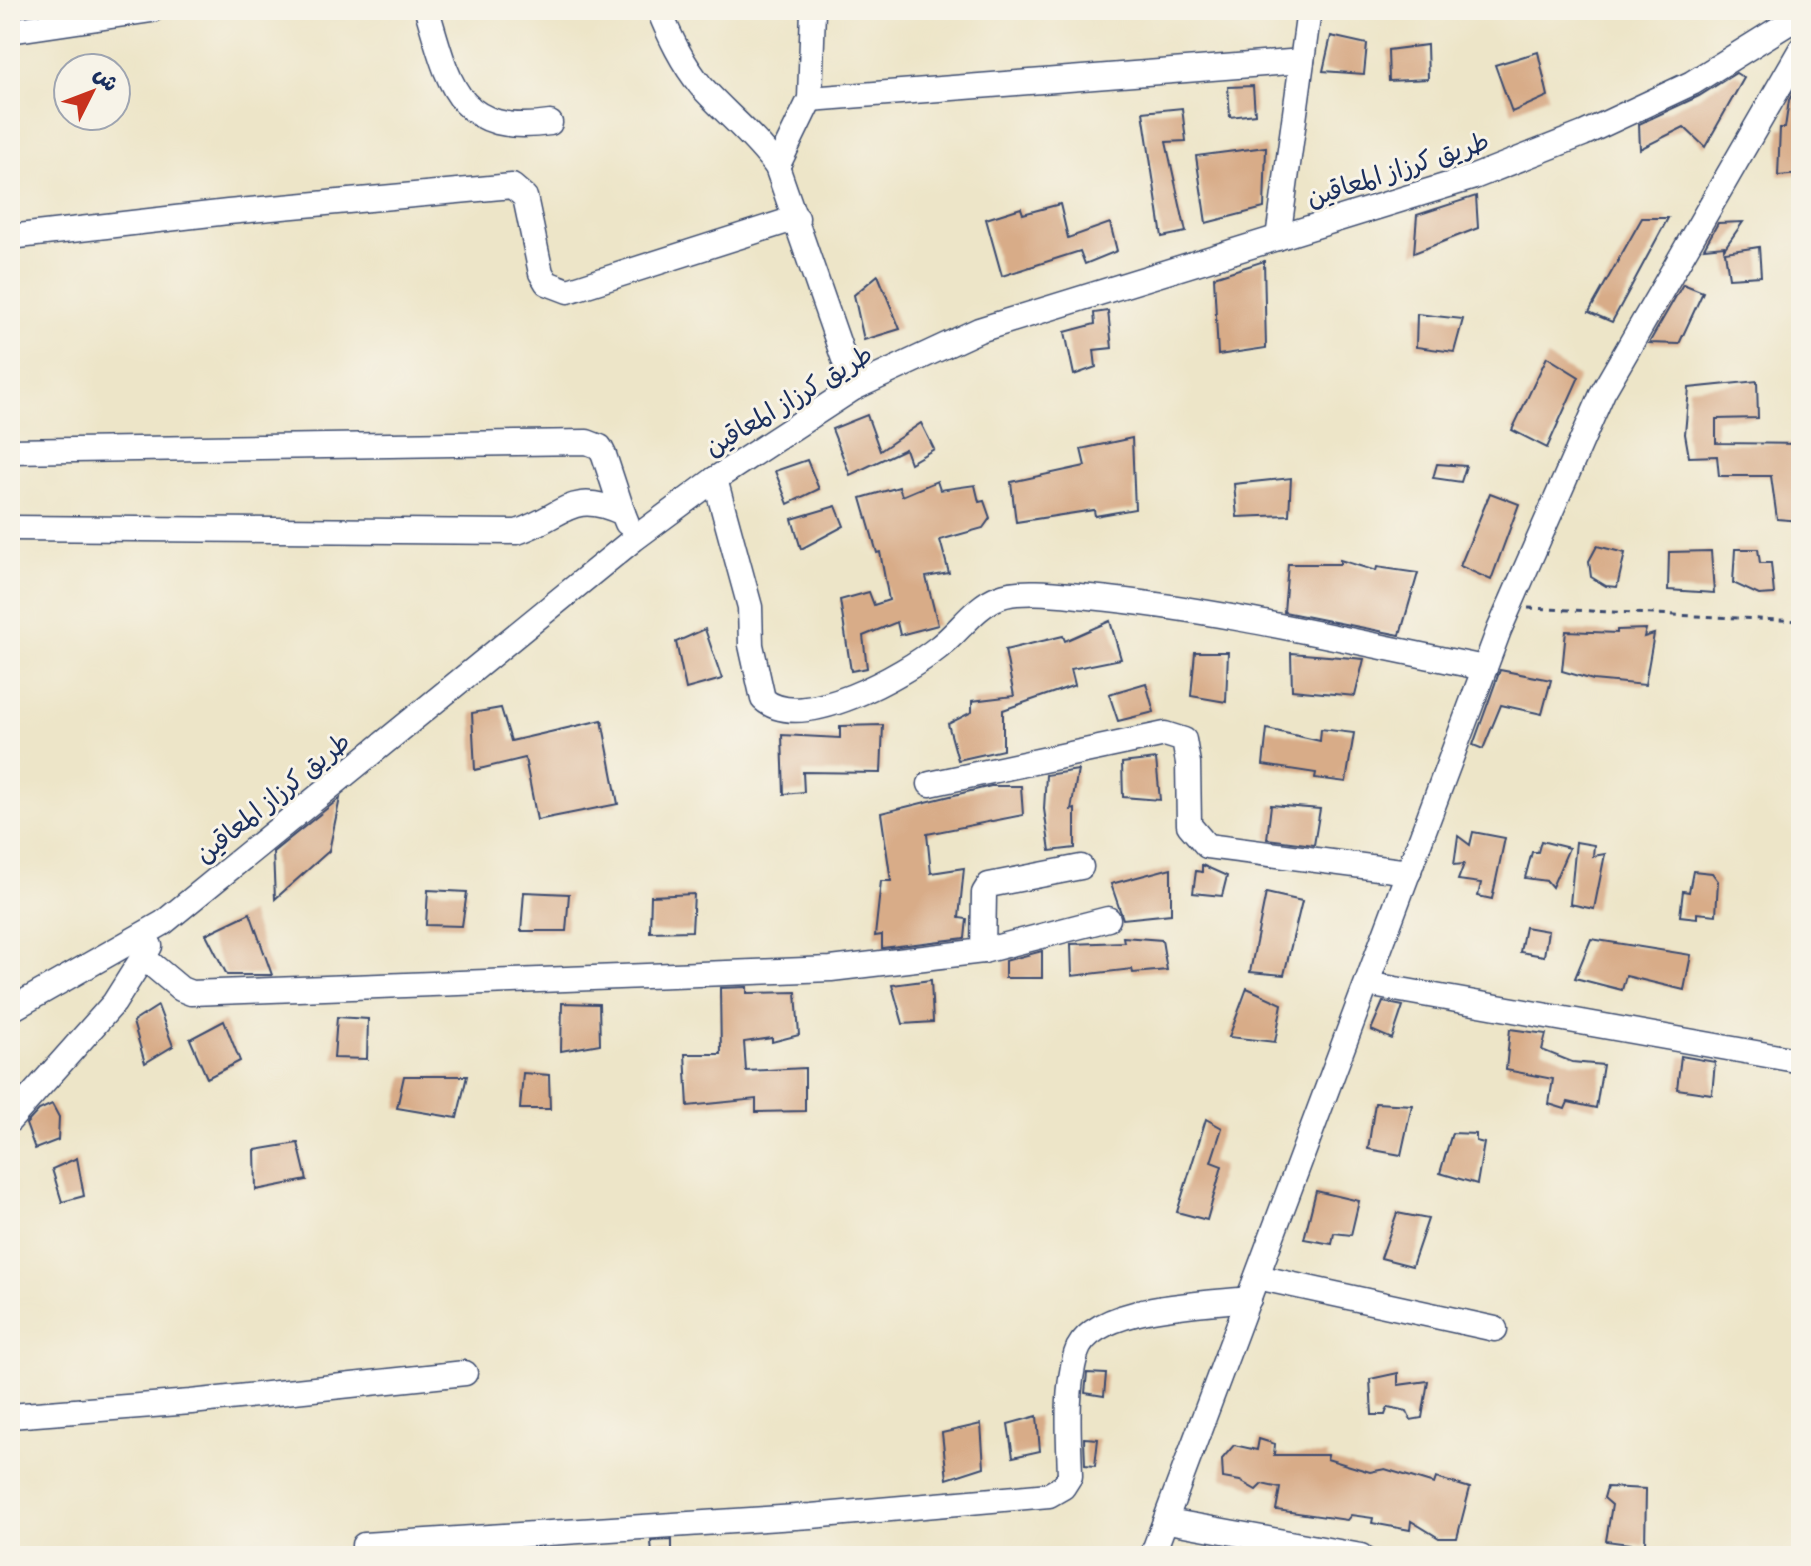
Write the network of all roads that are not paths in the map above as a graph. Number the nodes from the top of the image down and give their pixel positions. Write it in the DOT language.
graph roads {
  1 [pos="152,10"];
  2 [pos="427,10"];
  3 [pos="659,10"];
  4 [pos="813,10"];
  5 [pos="1309,10"];
  6 [pos="1801,15"];
  7 [pos="10,31"];
  8 [pos="1801,49"];
  9 [pos="1302,61"];
  10 [pos="810,99"];
  11 [pos="550,123"];
  12 [pos="777,167"];
  13 [pos="797,218"];
  14 [pos="10,237"];
  15 [pos="1278,238"];
  16 [pos="854,388"];
  17 [pos="10,451"];
  18 [pos="715,479"];
  19 [pos="623,513"];
  20 [pos="10,528"];
  21 [pos="634,539"];
  22 [pos="1485,668"];
  23 [pos="930,784"];
  24 [pos="1081,867"];
  25 [pos="1409,872"];
  26 [pos="1108,919"];
  27 [pos="163,923"];
  28 [pos="983,951"];
  29 [pos="144,958"];
  30 [pos="1367,984"];
  31 [pos="10,1010"];
  32 [pos="1801,1061"];
  33 [pos="10,1120"];
  34 [pos="1253,1288"];
  35 [pos="1495,1329"];
  36 [pos="465,1373"];
  37 [pos="10,1416"];
  38 [pos="1168,1521"];
  39 [pos="364,1545"];
  40 [pos="1152,1556"];
  41 [pos="1361,1556"];
  1 -- 7 [label="street"];
  2 -- 11 [label="street"];
  3 -- 12 [label="street"];
  4 -- 10 [label="street"];
  5 -- 9 [label="street"];
  6 -- 15 [label="street, طريق كرزاز المعاقين"];
  8 -- 22 [label="street"];
  9 -- 10 [label="street"];
  9 -- 15 [label="street"];
  10 -- 12 [label="street"];
  12 -- 13 [label="street"];
  13 -- 14 [label="street"];
  13 -- 16 [label="street"];
  15 -- 16 [label="street, طريق كرزاز المعاقين"];
  16 -- 18 [label="street, طريق كرزاز المعاقين"];
  17 -- 19 [label="street"];
  18 -- 21 [label="street, طريق كرزاز المعاقين"];
  18 -- 22 [label="street"];
  19 -- 20 [label="street"];
  19 -- 21 [label="street"];
  21 -- 27 [label="street, طريق كرزاز المعاقين"];
  22 -- 25 [label="street"];
  23 -- 25 [label="street"];
  24 -- 28 [label="street"];
  25 -- 30 [label="street"];
  26 -- 28 [label="street"];
  27 -- 29 [label="street"];
  27 -- 31 [label="street, طريق كرزاز المعاقين"];
  28 -- 29 [label="street"];
  29 -- 33 [label="street"];
  30 -- 32 [label="street"];
  30 -- 34 [label="street"];
  34 -- 35 [label="street"];
  34 -- 38 [label="street"];
  34 -- 39 [label="street"];
  36 -- 37 [label="street"];
  38 -- 40 [label="street"];
  38 -- 41 [label="street"];
}
